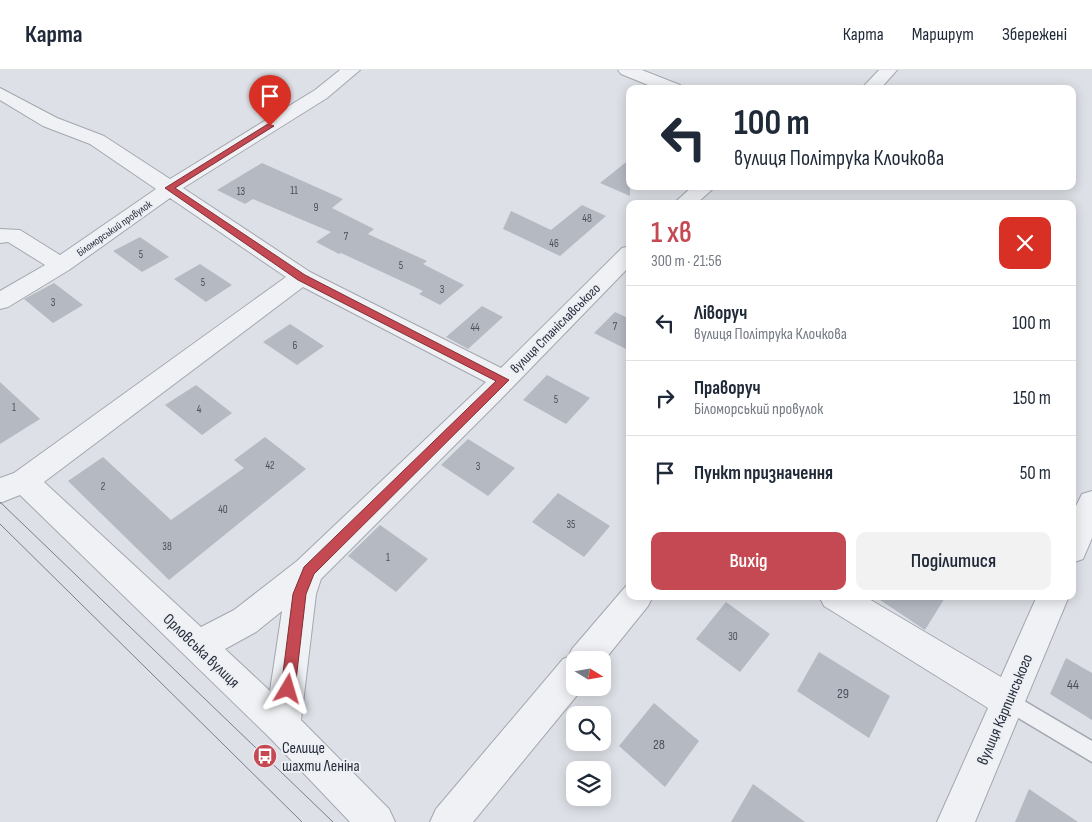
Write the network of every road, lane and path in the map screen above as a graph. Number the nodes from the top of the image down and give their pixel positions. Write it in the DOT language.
graph roads {
  1 [pos="351,70"];
  2 [pos="627,70"];
  3 [pos="888,70"];
  4 [pos="664,85"];
  5 [pos="874,85"];
  6 [pos="0,93"];
  7 [pos="170,188"];
  8 [pos="701,190"];
  9 [pos="688,200"];
  10 [pos="0,236"];
  11 [pos="626,257"];
  12 [pos="61,265"];
  13 [pos="302,277"];
  14 [pos="0,301"];
  15 [pos="503,380"];
  16 [pos="12,486"];
  17 [pos="1091,511"];
  18 [pos="1076,542"];
  19 [pos="308,571"];
  20 [pos="634,600"];
  21 [pos="842,600"];
  22 [pos="1050,600"];
  23 [pos="198,646"];
  24 [pos="591,651"];
  25 [pos="566,682"];
  26 [pos="1008,700"];
  27 [pos="283,727"];
  28 [pos="1092,752"];
  29 [pos="376,822"];
  30 [pos="449,822"];
  31 [pos="956,822"];
  1 -- 7 [label="street, Біломорський провулок"];
  2 -- 4 [label="street"];
  3 -- 5 [label="street"];
  6 -- 7 [label="street"];
  7 -- 12 [label="street, Біломорський провулок"];
  7 -- 13 [label="street"];
  8 -- 9 [label="street"];
  10 -- 12 [label="street"];
  11 -- 15 [label="street, вулиця Станіславського"];
  12 -- 14 [label="street, Біломорський провулок"];
  13 -- 15 [label="street"];
  13 -- 16 [label="street"];
  15 -- 19 [label="street, вулиця Станіславського"];
  16 -- 23 [label="street, Орловська вулиця"];
  17 -- 18 [label="street"];
  19 -- 23 [label="street, вулиця Станіславського"];
  19 -- 27 [label="street, вулиця Станіславського"];
  20 -- 24 [label="street"];
  21 -- 26 [label="street"];
  22 -- 26 [label="street, вулиця Карпинського"];
  23 -- 27 [label="street, Орловська вулиця"];
  25 -- 30 [label="street"];
  26 -- 28 [label="lane"];
  26 -- 31 [label="street, вулиця Карпинського"];
  27 -- 29 [label="street, Орловська вулиця"];
}
